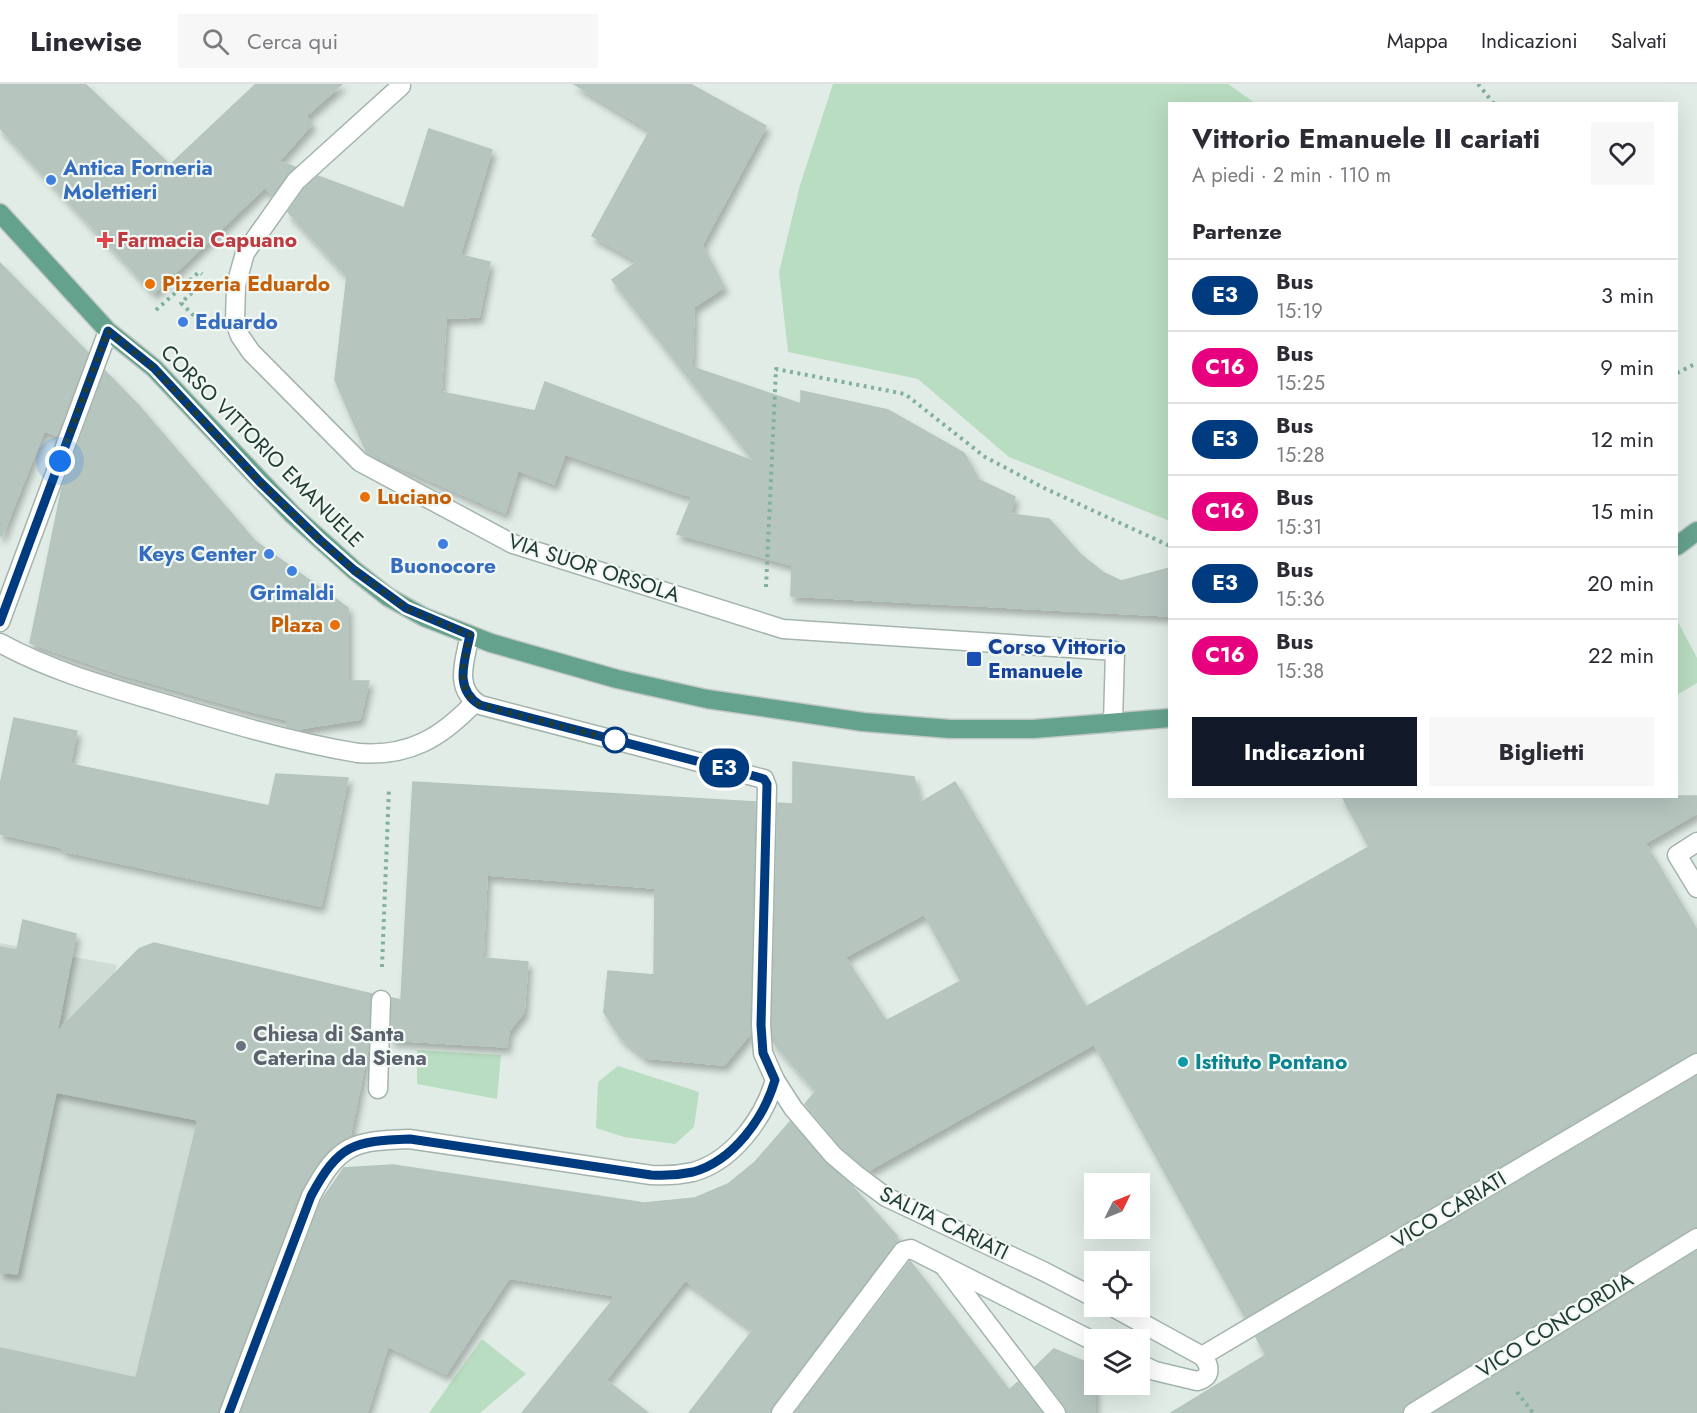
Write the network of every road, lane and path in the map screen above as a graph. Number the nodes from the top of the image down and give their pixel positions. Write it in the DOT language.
graph roads {
  1 [pos="1478,84"];
  2 [pos="401,86"];
  3 [pos="1492,102"];
  4 [pos="0,213"];
  5 [pos="156,310"];
  6 [pos="200,323"];
  7 [pos="108,331"];
  8 [pos="1697,363"];
  9 [pos="1678,372"];
  10 [pos="1697,531"];
  11 [pos="1168,545"];
  12 [pos="1678,545"];
  13 [pos="0,622"];
  14 [pos="765,623"];
  15 [pos="470,635"];
  16 [pos="0,643"];
  17 [pos="475,702"];
  18 [pos="1168,718"];
  19 [pos="1113,723"];
  20 [pos="390,754"];
  21 [pos="1697,842"];
  22 [pos="1697,888"];
  23 [pos="381,1000"];
  24 [pos="1697,1063"];
  25 [pos="775,1080"];
  26 [pos="378,1089"];
  27 [pos="1697,1238"];
  28 [pos="941,1263"];
  29 [pos="1084,1292"];
  30 [pos="1131,1317"];
  31 [pos="1084,1336"];
  32 [pos="1202,1356"];
  33 [pos="1150,1369"];
  34 [pos="229,1413"];
  35 [pos="781,1413"];
  36 [pos="1056,1413"];
  37 [pos="1413,1413"];
  1 -- 3 [label="path"];
  2 -- 14 [label="street, VIA SUOR ORSOLA"];
  4 -- 7 [label="main road, CORSO VITTORIO EMANUELE"];
  5 -- 6 [label="path"];
  7 -- 13 [label="street"];
  7 -- 15 [label="main road, CORSO VITTORIO EMANUELE"];
  8 -- 9 [label="path"];
  10 -- 12 [label="main road"];
  11 -- 14 [label="path"];
  14 -- 19 [label="street, VIA SUOR ORSOLA"];
  15 -- 17 [label="street"];
  15 -- 19 [label="main road, CORSO VITTORIO EMANUELE"];
  16 -- 20 [label="street"];
  17 -- 20 [label="street"];
  17 -- 25 [label="street, SALITA CARIATI"];
  18 -- 19 [label="main road, CORSO VITTORIO EMANUELE"];
  20 -- 23 [label="path"];
  21 -- 22 [label="street"];
  23 -- 26 [label="street"];
  24 -- 32 [label="street, VICO CARIATI"];
  25 -- 29 [label="street, SALITA CARIATI"];
  25 -- 34 [label="street"];
  27 -- 37 [label="street, VICO CONCORDIA"];
  28 -- 31 [label="street, SALITA CARIATI"];
  28 -- 35 [label="street"];
  28 -- 36 [label="street, SALITA CARIATI"];
  30 -- 32 [label="street"];
  32 -- 33 [label="street"];
}
